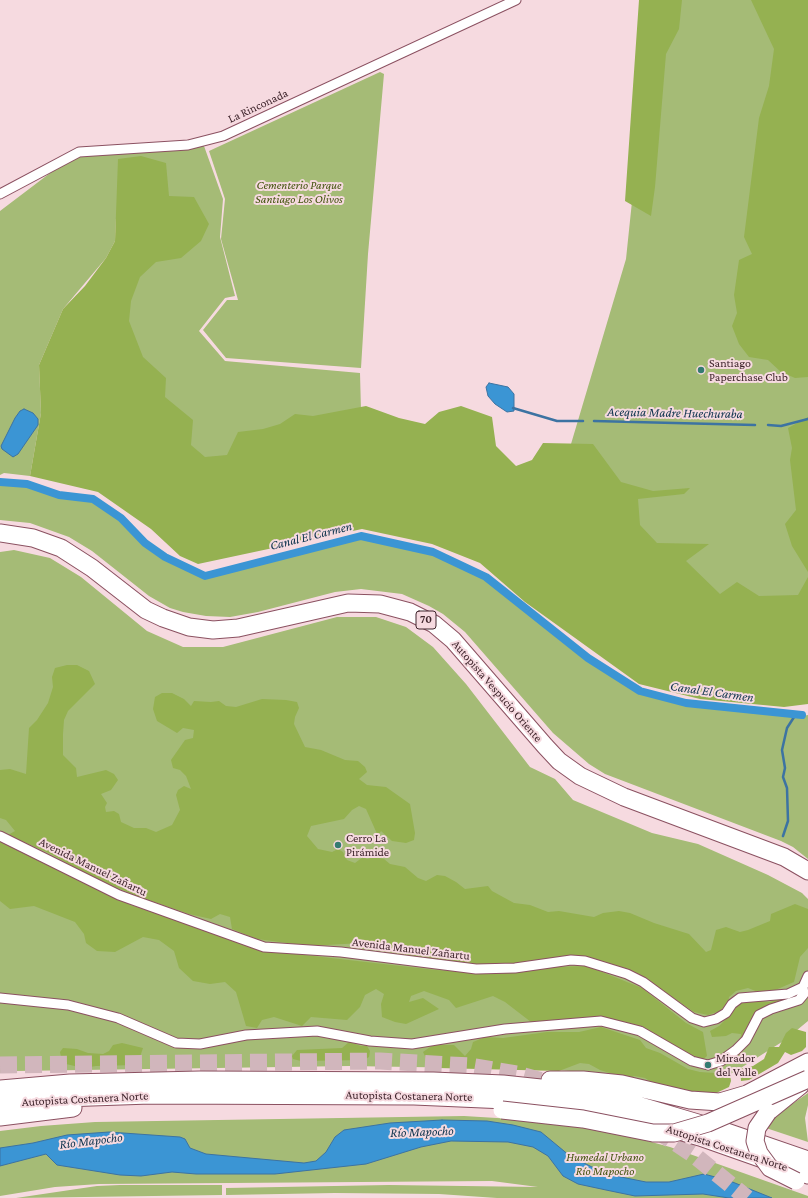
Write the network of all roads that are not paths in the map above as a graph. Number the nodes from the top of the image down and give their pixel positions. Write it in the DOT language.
graph roads {
  1 [pos="516,0"];
  2 [pos="0,194"];
  3 [pos="0,533"];
  4 [pos="0,836"];
  5 [pos="808,871"];
  6 [pos="808,976"];
  7 [pos="803,987"];
  8 [pos="0,998"];
  9 [pos="808,1062"];
  10 [pos="808,1079"];
  11 [pos="557,1080"];
  12 [pos="474,1082"];
  13 [pos="0,1089"];
  14 [pos="150,1095"];
  15 [pos="366,1095"];
  16 [pos="0,1104"];
  17 [pos="0,1117"];
  18 [pos="808,1150"];
  19 [pos="808,1160"];
  20 [pos="804,1181"];
  1 -- 2 [label="street, La Rinconada"];
  3 -- 5 [label="highway, Autopista Vespucio Oriente / 70"];
  4 -- 7 [label="street, Avenida Manuel Zañartu"];
  6 -- 7 [label="street"];
  7 -- 8 [label="street"];
  9 -- 11 [label="highway"];
  10 -- 15 [label="highway, bridge"];
  10 -- 20 [label="highway, bridge"];
  11 -- 12 [label="highway"];
  11 -- 18 [label="highway"];
  12 -- 13 [label="highway, Autopista Costanera Norte"];
  12 -- 19 [label="highway, Autopista Costanera Norte"];
  14 -- 15 [label="highway, Autopista Costanera Norte"];
  14 -- 16 [label="highway, Autopista Costanera Norte"];
  14 -- 17 [label="highway"];
  15 -- 20 [label="highway, Autopista Costanera Norte"];
}
